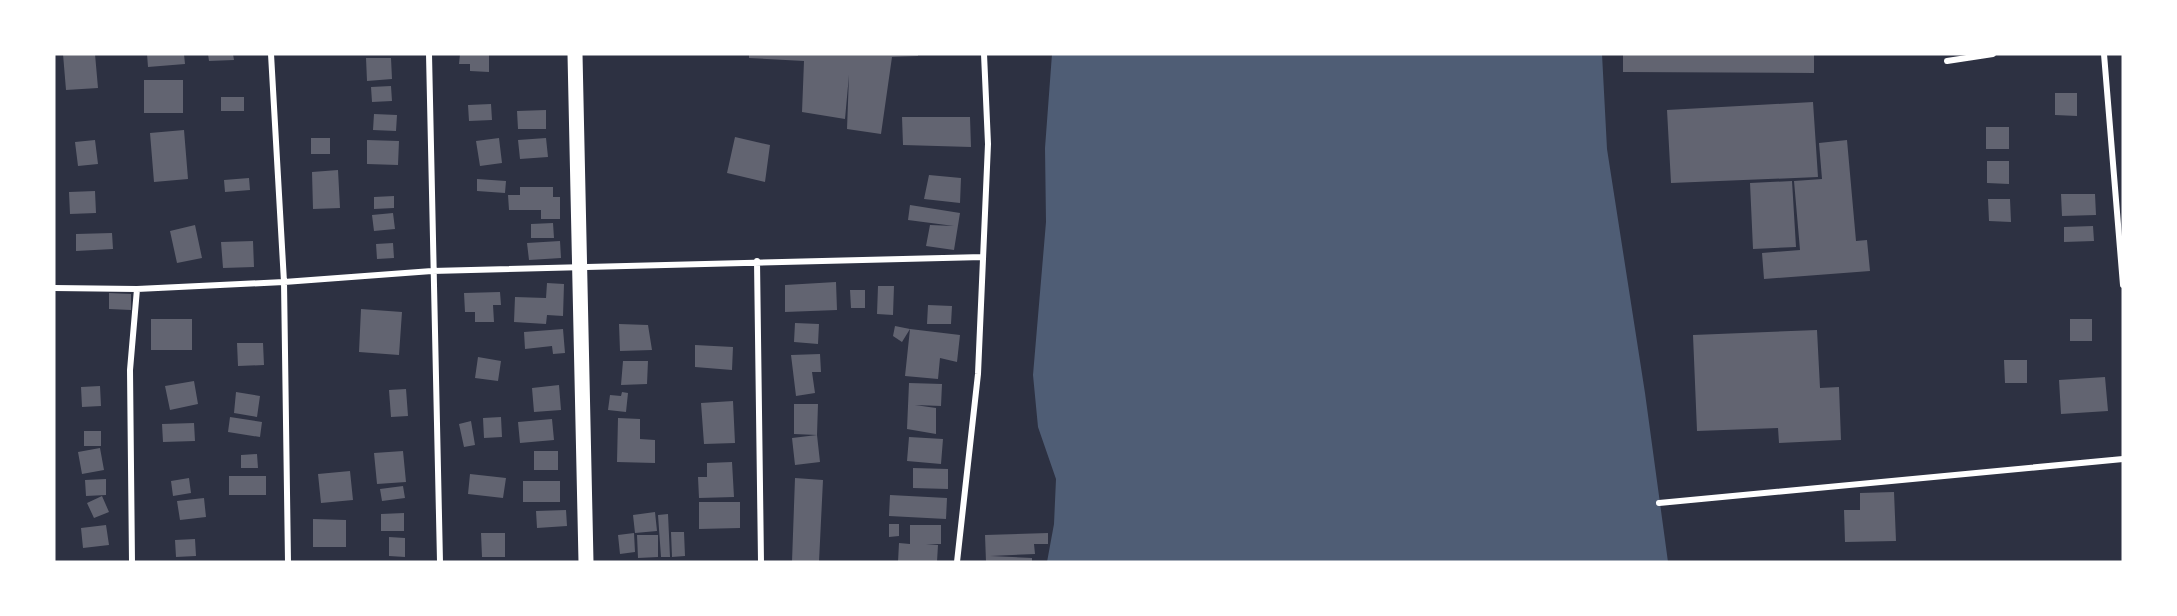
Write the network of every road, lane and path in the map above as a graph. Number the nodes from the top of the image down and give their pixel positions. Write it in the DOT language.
graph roads {
  1 [pos="271,54"];
  2 [pos="429,54"];
  3 [pos="575,54"];
  4 [pos="984,54"];
  5 [pos="1993,54"];
  6 [pos="2104,54"];
  7 [pos="1947,61"];
  8 [pos="983,257"];
  9 [pos="757,261"];
  10 [pos="580,269"];
  11 [pos="432,271"];
  12 [pos="284,282"];
  13 [pos="2123,285"];
  14 [pos="54,288"];
  15 [pos="137,288"];
  16 [pos="2123,459"];
  17 [pos="1659,502"];
  18 [pos="132,562"];
  19 [pos="288,562"];
  20 [pos="440,562"];
  21 [pos="586,562"];
  22 [pos="761,562"];
  23 [pos="957,562"];
  1 -- 12 [label="street"];
  2 -- 11 [label="street"];
  3 -- 10 [label="main road"];
  4 -- 8 [label="street"];
  5 -- 7 [label="street"];
  6 -- 13 [label="street"];
  8 -- 9 [label="street"];
  8 -- 23 [label="street"];
  9 -- 10 [label="street"];
  9 -- 22 [label="street"];
  10 -- 11 [label="street"];
  10 -- 21 [label="main road"];
  11 -- 12 [label="street"];
  11 -- 20 [label="street"];
  12 -- 15 [label="street"];
  12 -- 19 [label="street"];
  14 -- 15 [label="street"];
  15 -- 18 [label="street"];
  16 -- 17 [label="street"];
}
